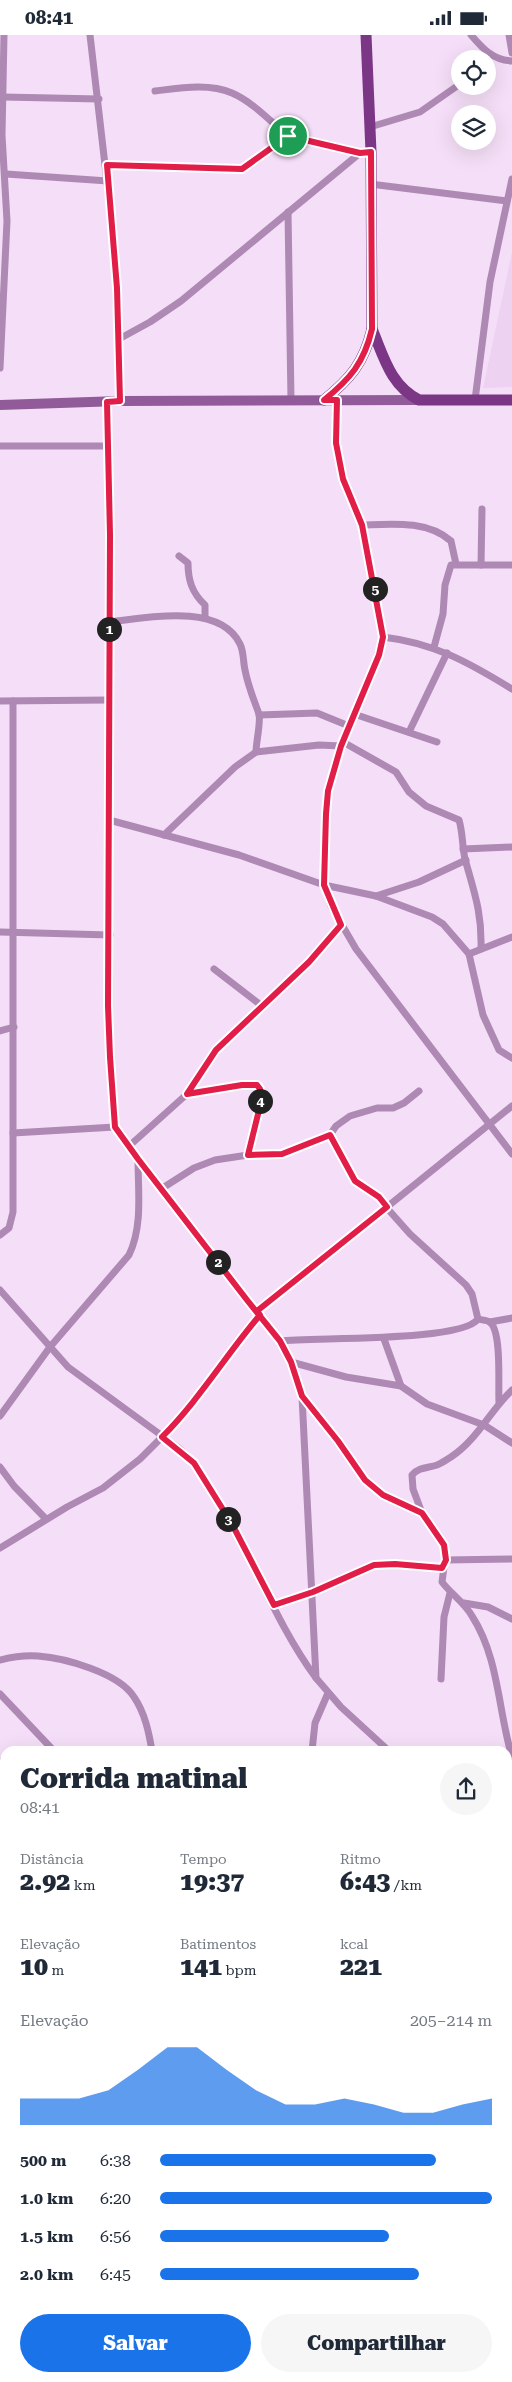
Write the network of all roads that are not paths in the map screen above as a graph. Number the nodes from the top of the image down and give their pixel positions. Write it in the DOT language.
graph roads {
  1 [pos="4,35"];
  2 [pos="90,35"];
  3 [pos="366,35"];
  4 [pos="471,35"];
  5 [pos="509,35"];
  6 [pos="482,50"];
  7 [pos="512,53"];
  8 [pos="496,58"];
  9 [pos="512,61"];
  10 [pos="451,90"];
  11 [pos="155,91"];
  12 [pos="3,97"];
  13 [pos="99,99"];
  14 [pos="370,127"];
  15 [pos="288,136"];
  16 [pos="365,153"];
  17 [pos="0,158"];
  18 [pos="5,165"];
  19 [pos="107,165"];
  20 [pos="6,174"];
  21 [pos="512,179"];
  22 [pos="108,181"];
  23 [pos="370,184"];
  24 [pos="507,201"];
  25 [pos="288,212"];
  26 [pos="372,329"];
  27 [pos="119,339"];
  28 [pos="0,368"];
  29 [pos="291,400"];
  30 [pos="324,400"];
  31 [pos="337,400"];
  32 [pos="419,400"];
  33 [pos="475,400"];
  34 [pos="512,400"];
  35 [pos="120,401"];
  36 [pos="107,402"];
  37 [pos="0,405"];
  38 [pos="0,446"];
  39 [pos="108,446"];
  40 [pos="482,509"];
  41 [pos="362,525"];
  42 [pos="179,556"];
  43 [pos="456,564"];
  44 [pos="481,565"];
  45 [pos="512,565"];
  46 [pos="205,618"];
  47 [pos="108,622"];
  48 [pos="383,637"];
  49 [pos="434,647"];
  50 [pos="447,653"];
  51 [pos="512,689"];
  52 [pos="109,700"];
  53 [pos="0,701"];
  54 [pos="13,701"];
  55 [pos="354,713"];
  56 [pos="259,715"];
  57 [pos="349,726"];
  58 [pos="409,732"];
  59 [pos="437,742"];
  60 [pos="342,744"];
  61 [pos="256,752"];
  62 [pos="109,820"];
  63 [pos="164,835"];
  64 [pos="512,847"];
  65 [pos="463,849"];
  66 [pos="466,860"];
  67 [pos="324,885"];
  68 [pos="376,896"];
  69 [pos="341,925"];
  70 [pos="0,932"];
  71 [pos="14,933"];
  72 [pos="110,935"];
  73 [pos="512,937"];
  74 [pos="481,948"];
  75 [pos="469,954"];
  76 [pos="214,969"];
  77 [pos="262,1006"];
  78 [pos="14,1027"];
  79 [pos="0,1031"];
  80 [pos="512,1057"];
  81 [pos="419,1091"];
  82 [pos="187,1094"];
  83 [pos="512,1106"];
  84 [pos="490,1124"];
  85 [pos="115,1127"];
  86 [pos="13,1133"];
  87 [pos="330,1135"];
  88 [pos="128,1147"];
  89 [pos="512,1154"];
  90 [pos="248,1155"];
  91 [pos="138,1159"];
  92 [pos="162,1189"];
  93 [pos="386,1207"];
  94 [pos="0,1235"];
  95 [pos="0,1290"];
  96 [pos="258,1313"];
  97 [pos="512,1318"];
  98 [pos="478,1319"];
  99 [pos="490,1323"];
  100 [pos="384,1339"];
  101 [pos="280,1341"];
  102 [pos="50,1347"];
  103 [pos="291,1362"];
  104 [pos="401,1386"];
  105 [pos="512,1390"];
  106 [pos="302,1396"];
  107 [pos="499,1402"];
  108 [pos="0,1416"];
  109 [pos="484,1425"];
  110 [pos="162,1437"];
  111 [pos="512,1443"];
  112 [pos="0,1467"];
  113 [pos="422,1513"];
  114 [pos="46,1519"];
  115 [pos="0,1548"];
  116 [pos="512,1559"];
  117 [pos="446,1560"];
  118 [pos="442,1568"];
  119 [pos="313,1592"];
  120 [pos="450,1593"];
  121 [pos="464,1603"];
  122 [pos="274,1605"];
  123 [pos="512,1619"];
  124 [pos="0,1660"];
  125 [pos="316,1678"];
  126 [pos="441,1679"];
  127 [pos="328,1693"];
  128 [pos="0,1694"];
  129 [pos="49,1746"];
  130 [pos="151,1746"];
  131 [pos="313,1746"];
  132 [pos="384,1746"];
  133 [pos="510,1746"];
  1 -- 12 [label="street"];
  2 -- 13 [label="street"];
  3 -- 14 [label="main road"];
  4 -- 6 [label="street"];
  5 -- 7 [label="street"];
  8 -- 9 [label="street"];
  10 -- 14 [label="street"];
  11 -- 15 [label="street"];
  12 -- 13 [label="street"];
  12 -- 18 [label="street"];
  13 -- 19 [label="street"];
  14 -- 16 [label="main road"];
  15 -- 16 [label="street"];
  15 -- 19 [label="street"];
  16 -- 23 [label="main road"];
  16 -- 25 [label="street"];
  17 -- 18 [label="street"];
  18 -- 20 [label="street"];
  19 -- 22 [label="street"];
  20 -- 22 [label="street"];
  20 -- 28 [label="street"];
  21 -- 24 [label="street"];
  22 -- 27 [label="street"];
  23 -- 24 [label="street"];
  23 -- 26 [label="main road"];
  24 -- 33 [label="street"];
  25 -- 27 [label="street"];
  25 -- 29 [label="street"];
  26 -- 30 [label="main road"];
  26 -- 32 [label="main road"];
  27 -- 35 [label="street"];
  29 -- 30 [label="main road"];
  29 -- 35 [label="main road"];
  30 -- 31 [label="main road"];
  31 -- 32 [label="main road"];
  31 -- 41 [label="street"];
  32 -- 33 [label="main road"];
  33 -- 34 [label="main road"];
  35 -- 36 [label="main road"];
  36 -- 37 [label="main road"];
  36 -- 39 [label="street"];
  38 -- 39 [label="street"];
  39 -- 47 [label="street"];
  40 -- 44 [label="street"];
  41 -- 43 [label="street"];
  41 -- 48 [label="street"];
  42 -- 46 [label="street"];
  43 -- 44 [label="street"];
  43 -- 49 [label="street"];
  44 -- 45 [label="street"];
  46 -- 47 [label="street"];
  46 -- 56 [label="street"];
  47 -- 52 [label="street"];
  48 -- 49 [label="street"];
  48 -- 55 [label="street"];
  49 -- 50 [label="street"];
  50 -- 51 [label="street"];
  50 -- 58 [label="street"];
  52 -- 54 [label="street"];
  52 -- 62 [label="street"];
  53 -- 54 [label="street"];
  54 -- 71 [label="street"];
  55 -- 57 [label="street"];
  55 -- 58 [label="street"];
  56 -- 57 [label="street"];
  56 -- 61 [label="street"];
  57 -- 60 [label="street"];
  58 -- 59 [label="street"];
  60 -- 61 [label="street"];
  60 -- 65 [label="street"];
  60 -- 67 [label="street"];
  61 -- 63 [label="street"];
  62 -- 63 [label="street"];
  62 -- 72 [label="street"];
  63 -- 67 [label="street"];
  64 -- 65 [label="street"];
  65 -- 66 [label="street"];
  66 -- 68 [label="street"];
  66 -- 74 [label="street"];
  67 -- 68 [label="street"];
  67 -- 69 [label="street"];
  68 -- 75 [label="street"];
  69 -- 77 [label="street"];
  69 -- 84 [label="street"];
  70 -- 71 [label="street"];
  71 -- 72 [label="street"];
  71 -- 78 [label="street"];
  72 -- 85 [label="street"];
  73 -- 74 [label="street"];
  74 -- 75 [label="street"];
  75 -- 80 [label="street"];
  76 -- 77 [label="street"];
  77 -- 82 [label="street"];
  78 -- 79 [label="street"];
  78 -- 86 [label="street"];
  81 -- 87 [label="street"];
  82 -- 88 [label="street"];
  82 -- 90 [label="street"];
  83 -- 84 [label="street"];
  84 -- 89 [label="street"];
  84 -- 93 [label="street"];
  85 -- 86 [label="street"];
  85 -- 88 [label="street"];
  86 -- 94 [label="street"];
  87 -- 90 [label="street"];
  87 -- 93 [label="street"];
  88 -- 91 [label="street"];
  90 -- 92 [label="street"];
  91 -- 92 [label="street"];
  91 -- 102 [label="street"];
  92 -- 96 [label="street"];
  93 -- 96 [label="street"];
  93 -- 98 [label="street"];
  95 -- 102 [label="street"];
  96 -- 101 [label="street"];
  96 -- 110 [label="street"];
  97 -- 99 [label="street"];
  98 -- 99 [label="street"];
  98 -- 100 [label="street"];
  99 -- 107 [label="street"];
  100 -- 101 [label="street"];
  100 -- 104 [label="street"];
  101 -- 103 [label="street"];
  102 -- 108 [label="street"];
  102 -- 110 [label="street"];
  103 -- 104 [label="street"];
  103 -- 106 [label="street"];
  104 -- 109 [label="street"];
  105 -- 107 [label="street"];
  106 -- 113 [label="street"];
  106 -- 119 [label="street"];
  107 -- 109 [label="street"];
  109 -- 111 [label="street"];
  109 -- 113 [label="street"];
  110 -- 114 [label="street"];
  110 -- 122 [label="street"];
  112 -- 114 [label="street"];
  113 -- 117 [label="street"];
  114 -- 115 [label="street"];
  116 -- 117 [label="street"];
  117 -- 118 [label="street"];
  118 -- 119 [label="street"];
  118 -- 120 [label="street"];
  119 -- 122 [label="street"];
  119 -- 125 [label="street"];
  120 -- 121 [label="street"];
  120 -- 126 [label="street"];
  121 -- 123 [label="street"];
  121 -- 133 [label="street"];
  122 -- 125 [label="street"];
  124 -- 130 [label="street"];
  125 -- 127 [label="street"];
  127 -- 131 [label="street"];
  127 -- 132 [label="street"];
  128 -- 129 [label="street"];
}
